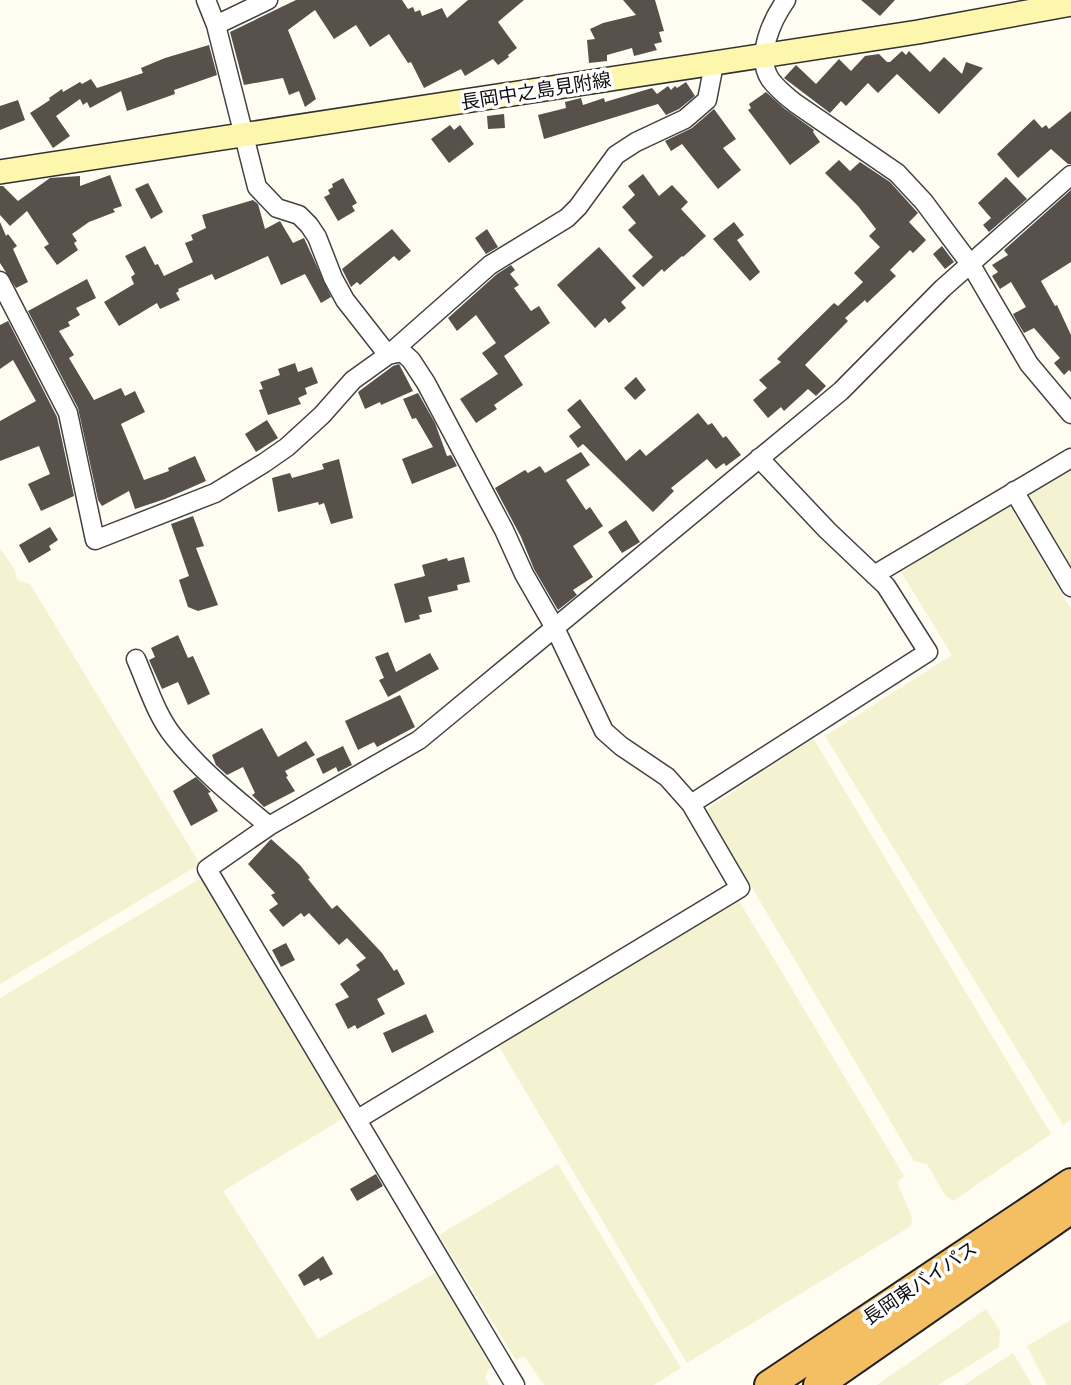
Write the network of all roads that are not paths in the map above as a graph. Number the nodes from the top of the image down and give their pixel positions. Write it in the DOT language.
graph roads {
  1 [pos="206,0"];
  2 [pos="268,0"];
  3 [pos="786,0"];
  4 [pos="1071,4"];
  5 [pos="216,25"];
  6 [pos="764,55"];
  7 [pos="714,64"];
  8 [pos="245,136"];
  9 [pos="0,173"];
  10 [pos="1071,175"];
  11 [pos="971,264"];
  12 [pos="0,281"];
  13 [pos="388,355"];
  14 [pos="1071,414"];
  15 [pos="759,458"];
  16 [pos="1071,458"];
  17 [pos="1014,491"];
  18 [pos="874,575"];
  19 [pos="1071,587"];
  20 [pos="555,628"];
  21 [pos="136,659"];
  22 [pos="691,804"];
  23 [pos="269,826"];
  24 [pos="358,1119"];
  25 [pos="1071,1183"];
  26 [pos="1071,1209"];
  27 [pos="514,1385"];
  28 [pos="769,1385"];
  29 [pos="818,1385"];
  1 -- 5 [label="street"];
  2 -- 5 [label="street"];
  3 -- 6 [label="street"];
  4 -- 6 [label="main road, 長岡中之島見附線"];
  5 -- 8 [label="street"];
  6 -- 7 [label="main road, 長岡中之島見附線"];
  6 -- 11 [label="street"];
  7 -- 8 [label="main road, 長岡中之島見附線"];
  7 -- 13 [label="street"];
  8 -- 9 [label="main road, 長岡中之島見附線"];
  8 -- 13 [label="street"];
  10 -- 11 [label="street"];
  11 -- 14 [label="street"];
  11 -- 15 [label="street"];
  12 -- 13 [label="street"];
  13 -- 20 [label="street"];
  15 -- 18 [label="street"];
  15 -- 20 [label="street"];
  16 -- 17 [label="street"];
  17 -- 18 [label="street"];
  17 -- 19 [label="street"];
  18 -- 22 [label="street"];
  20 -- 22 [label="street"];
  20 -- 23 [label="street"];
  21 -- 23 [label="street"];
  22 -- 24 [label="street"];
  23 -- 24 [label="street"];
  24 -- 27 [label="street"];
  25 -- 28 [label="highway, 長岡東バイパス"];
  26 -- 29 [label="highway, 長岡東バイパス"];
}
